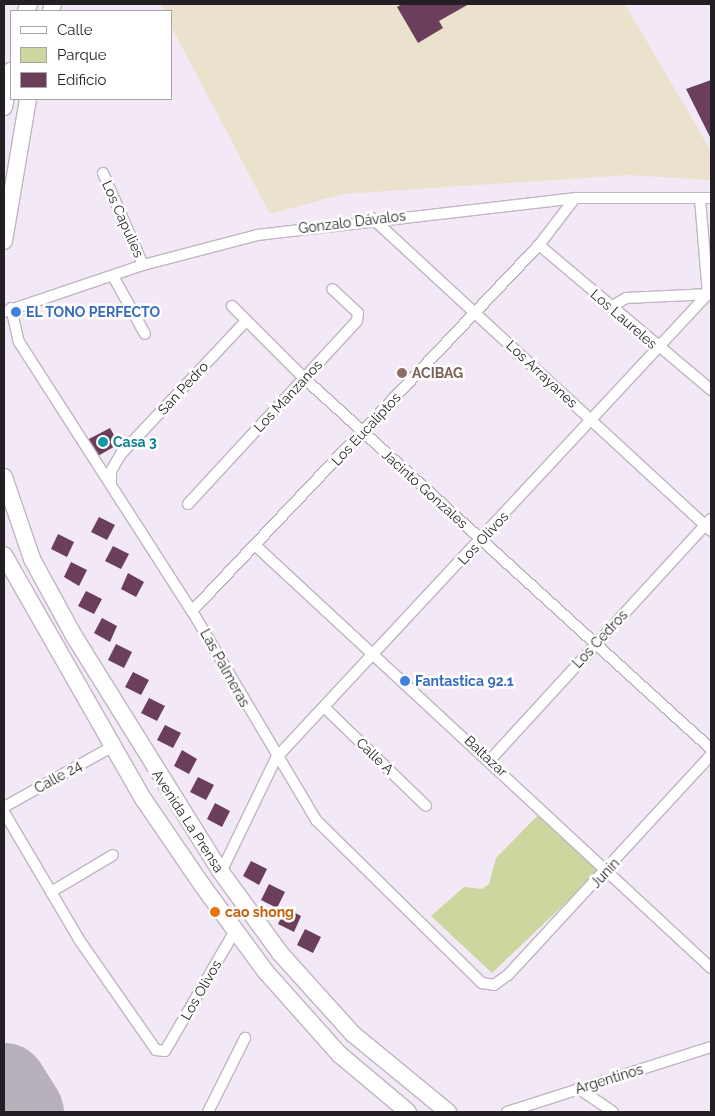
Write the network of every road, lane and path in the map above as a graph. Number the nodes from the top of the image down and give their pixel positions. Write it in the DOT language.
graph roads {
  1 [pos="10,76"];
  2 [pos="28,100"];
  3 [pos="4,107"];
  4 [pos="103,173"];
  5 [pos="575,198"];
  6 [pos="700,198"];
  7 [pos="711,198"];
  8 [pos="372,218"];
  9 [pos="4,241"];
  10 [pos="539,245"];
  11 [pos="143,265"];
  12 [pos="113,276"];
  13 [pos="332,289"];
  14 [pos="710,294"];
  15 [pos="232,306"];
  16 [pos="611,307"];
  17 [pos="8,310"];
  18 [pos="475,312"];
  19 [pos="246,321"];
  20 [pos="145,334"];
  21 [pos="658,348"];
  22 [pos="304,378"];
  23 [pos="711,390"];
  24 [pos="593,421"];
  25 [pos="363,432"];
  26 [pos="4,477"];
  27 [pos="112,482"];
  28 [pos="188,504"];
  29 [pos="709,525"];
  30 [pos="482,540"];
  31 [pos="258,547"];
  32 [pos="4,556"];
  33 [pos="192,611"];
  34 [pos="595,643"];
  35 [pos="374,652"];
  36 [pos="324,706"];
  37 [pos="113,746"];
  38 [pos="711,749"];
  39 [pos="711,755"];
  40 [pos="276,758"];
  41 [pos="490,760"];
  42 [pos="426,806"];
  43 [pos="4,807"];
  44 [pos="4,812"];
  45 [pos="114,855"];
  46 [pos="608,870"];
  47 [pos="221,872"];
  48 [pos="51,892"];
  49 [pos="236,930"];
  50 [pos="711,968"];
  51 [pos="494,985"];
  52 [pos="245,1038"];
  53 [pos="711,1047"];
  54 [pos="578,1088"];
  55 [pos="208,1112"];
  56 [pos="408,1112"];
  57 [pos="448,1112"];
  58 [pos="507,1112"];
  59 [pos="613,1112"];
  1 -- 3 [label="main road"];
  2 -- 9 [label="main road"];
  4 -- 11 [label="street, Los Capulies"];
  5 -- 6 [label="street, Gonzalo Dávalos"];
  5 -- 8 [label="street, Gonzalo Dávalos"];
  5 -- 10 [label="street, Los Eucaliptos"];
  6 -- 7 [label="street, Gonzalo Dávalos"];
  6 -- 14 [label="street"];
  8 -- 11 [label="street, Gonzalo Dávalos"];
  8 -- 18 [label="street, Los Arrayanes"];
  10 -- 16 [label="street, Los Laureles"];
  10 -- 18 [label="street, Los Eucaliptos"];
  11 -- 12 [label="street, Gonzalo Dávalos"];
  12 -- 17 [label="street, Gonzalo Dávalos"];
  12 -- 20 [label="street"];
  13 -- 22 [label="street, Los Manzanos"];
  14 -- 16 [label="street"];
  14 -- 21 [label="street, Los Olivos"];
  15 -- 19 [label="street, Jacinto Gonzales"];
  16 -- 21 [label="street, Los Laureles"];
  17 -- 27 [label="street, Las Palmeras"];
  18 -- 24 [label="street, Los Arrayanes"];
  18 -- 25 [label="street, Los Eucaliptos"];
  19 -- 22 [label="street, Jacinto Gonzales"];
  19 -- 27 [label="street, San Pedro"];
  21 -- 23 [label="street, Los Laureles"];
  21 -- 24 [label="street, Los Olivos"];
  22 -- 25 [label="street, Jacinto Gonzales"];
  22 -- 28 [label="street, Los Manzanos"];
  24 -- 29 [label="street, Los Arrayanes"];
  24 -- 30 [label="street, Los Olivos"];
  25 -- 30 [label="street, Jacinto Gonzales"];
  25 -- 31 [label="street, Los Eucaliptos"];
  26 -- 47 [label="main road, Avenida La Prensa"];
  27 -- 33 [label="street, Las Palmeras"];
  29 -- 34 [label="street, Los Cedros"];
  30 -- 34 [label="street, Jacinto Gonzales"];
  30 -- 35 [label="street, Los Olivos"];
  31 -- 33 [label="street, Los Eucaliptos"];
  31 -- 35 [label="street, Baltazar"];
  32 -- 37 [label="main road, Avenida La Prensa"];
  33 -- 40 [label="street, Las Palmeras"];
  34 -- 38 [label="street, Jacinto Gonzales"];
  34 -- 41 [label="street, Los Cedros"];
  35 -- 36 [label="street, Los Olivos"];
  35 -- 41 [label="street, Baltazar"];
  36 -- 40 [label="street, Los Olivos"];
  36 -- 42 [label="street, Calle A"];
  37 -- 43 [label="street, Calle 24"];
  37 -- 49 [label="main road, Avenida La Prensa"];
  39 -- 46 [label="street, Junín"];
  40 -- 47 [label="street, Los Olivos"];
  40 -- 51 [label="street, Las Palmeras"];
  41 -- 46 [label="street, Baltazar"];
  44 -- 48 [label="street"];
  45 -- 48 [label="street"];
  46 -- 50 [label="street, Baltazar"];
  46 -- 51 [label="street, Junín"];
  47 -- 57 [label="main road, Avenida La Prensa"];
  48 -- 49 [label="street, Los Olivos"];
  49 -- 56 [label="main road, Avenida La Prensa"];
  52 -- 55 [label="street"];
  53 -- 54 [label="street, Argentinos"];
  54 -- 58 [label="street, Argentinos"];
  54 -- 59 [label="street"];
}
